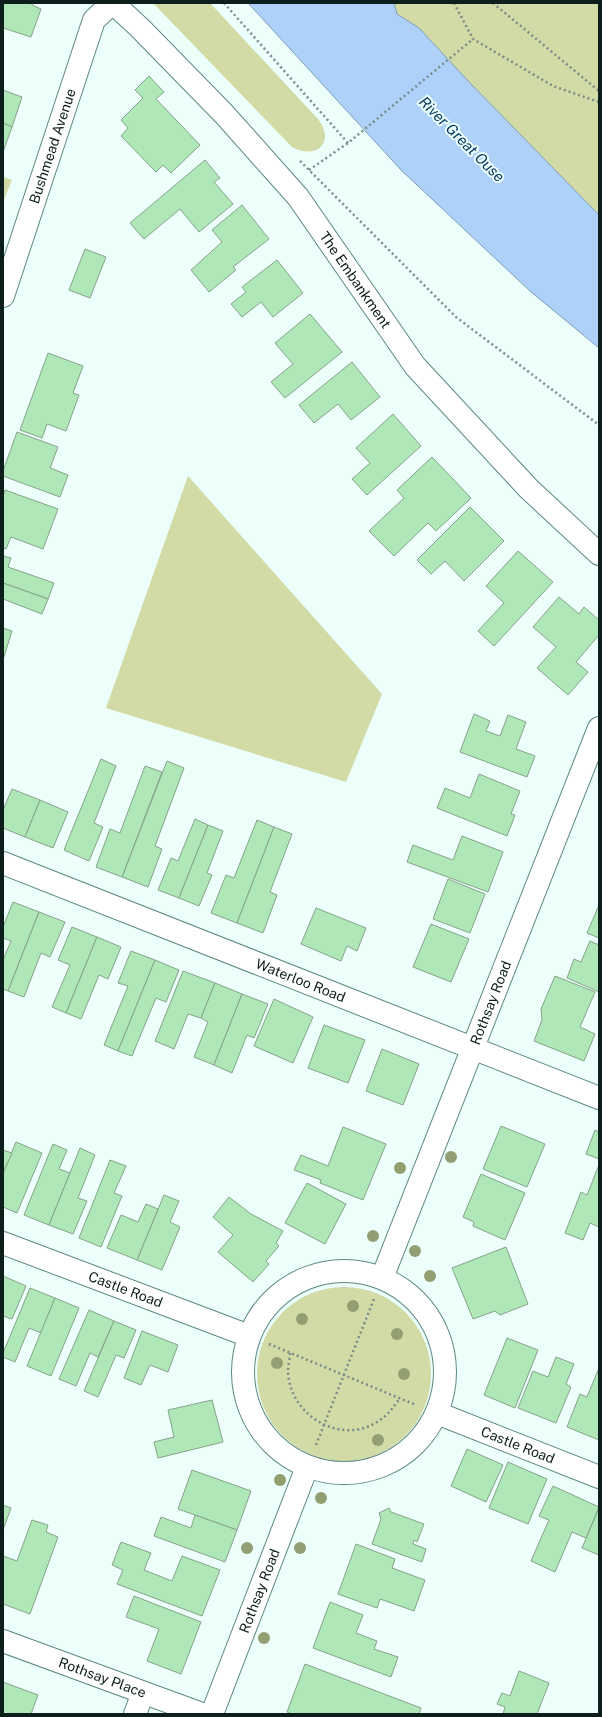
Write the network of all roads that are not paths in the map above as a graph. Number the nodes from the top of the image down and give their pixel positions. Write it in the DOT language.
graph roads {
  1 [pos="112,3"];
  2 [pos="3,296"];
  3 [pos="599,554"];
  4 [pos="599,728"];
  5 [pos="3,863"];
  6 [pos="472,1049"];
  7 [pos="599,1098"];
  8 [pos="3,1243"];
  9 [pos="382,1278"];
  10 [pos="249,1336"];
  11 [pos="437,1414"];
  12 [pos="307,1467"];
  13 [pos="599,1477"];
  14 [pos="3,1641"];
  15 [pos="143,1693"];
  16 [pos="135,1714"];
  17 [pos="202,1714"];
  18 [pos="212,1714"];
  1 -- 2 [label="street, Bushmead Avenue"];
  1 -- 3 [label="street, The Embankment"];
  4 -- 6 [label="street, Rothsay Road"];
  5 -- 6 [label="street, Waterloo Road"];
  6 -- 7 [label="street, Waterloo Road"];
  6 -- 9 [label="street, Rothsay Road"];
  8 -- 10 [label="street, Castle Road"];
  9 -- 10 [label="street"];
  9 -- 11 [label="street"];
  10 -- 12 [label="street"];
  11 -- 12 [label="street"];
  11 -- 13 [label="street, Castle Road"];
  12 -- 18 [label="street, Rothsay Road"];
  14 -- 15 [label="street, Rothsay Place"];
  15 -- 16 [label="street"];
  15 -- 17 [label="street, Rothsay Place"];
}
